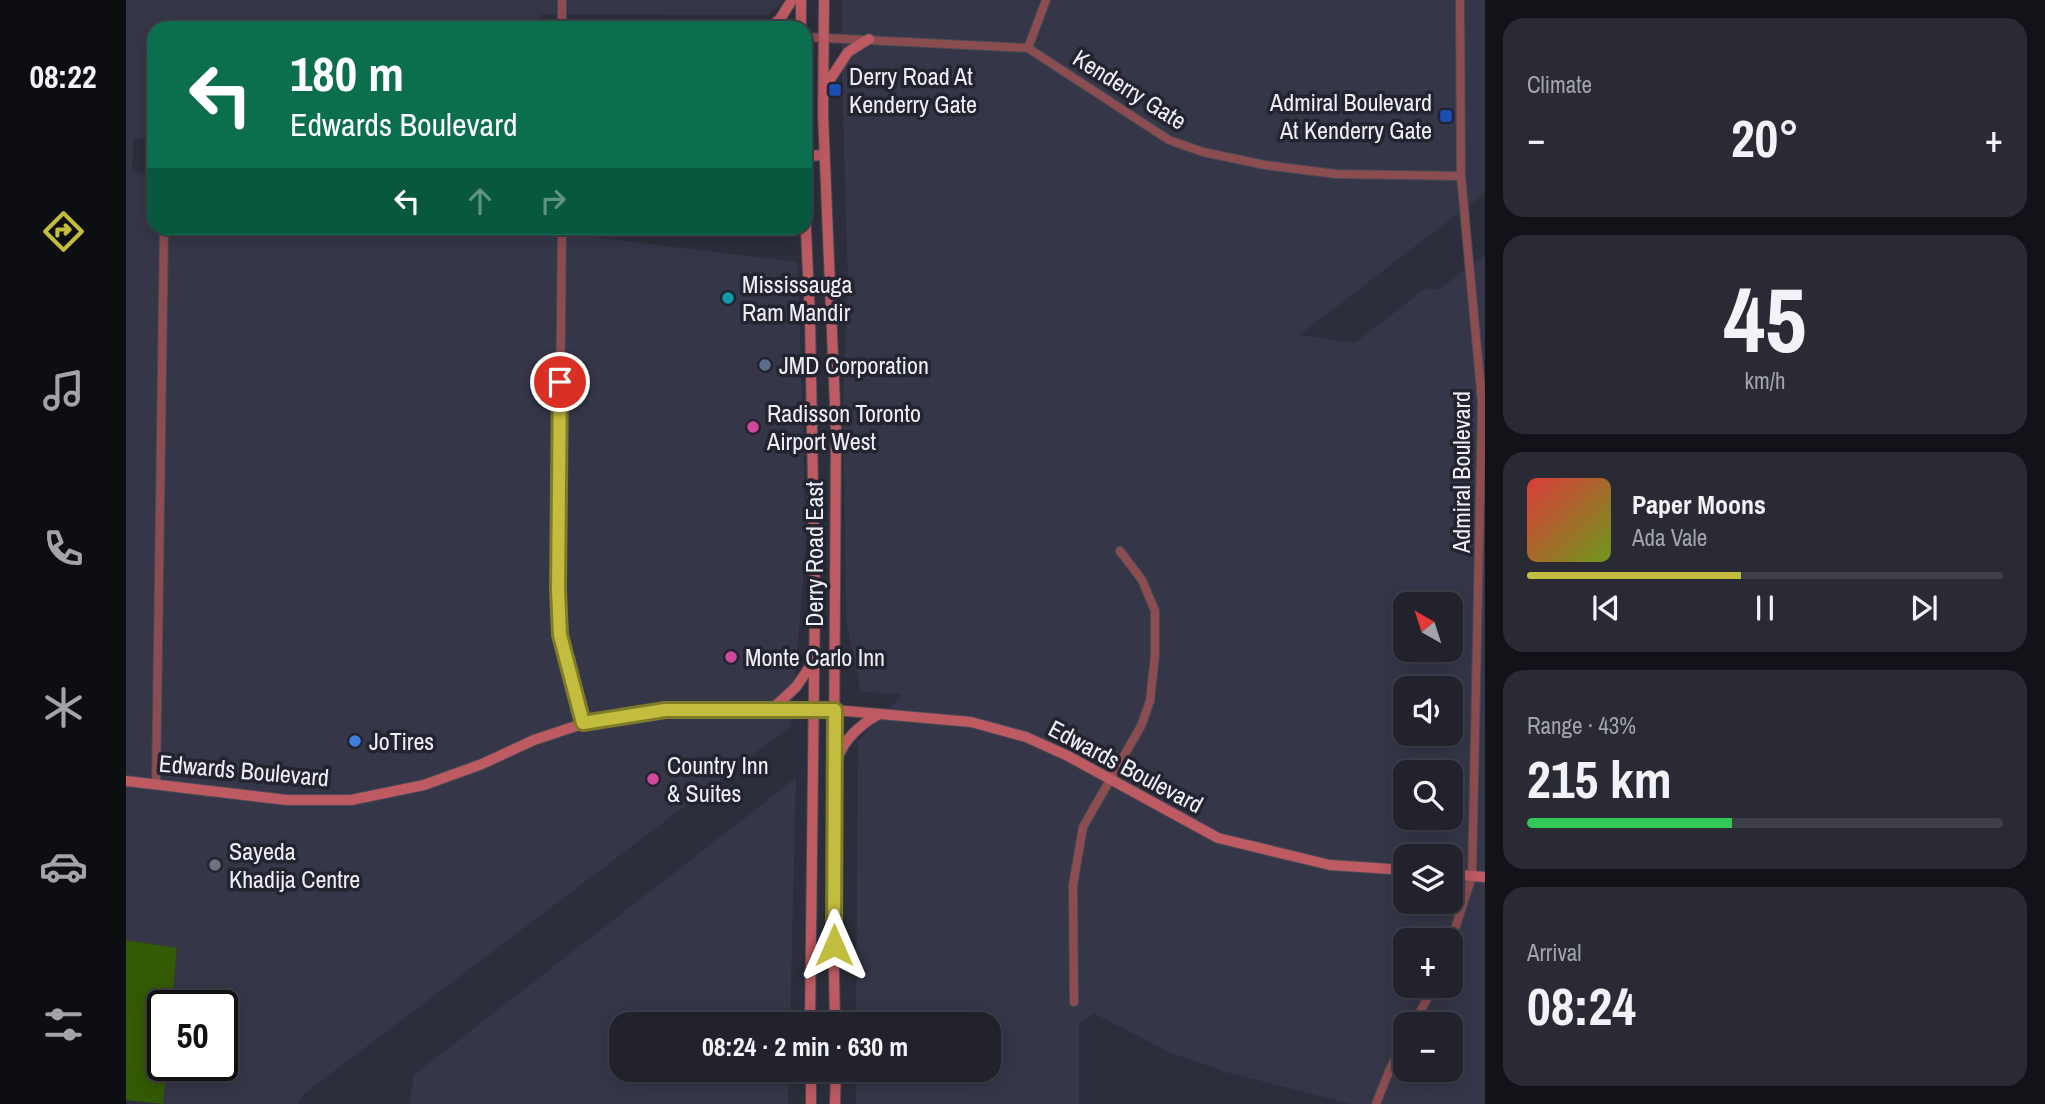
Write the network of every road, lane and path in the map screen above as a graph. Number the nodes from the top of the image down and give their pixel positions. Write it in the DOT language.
graph roads {
  1 [pos="562,0"];
  2 [pos="792,0"];
  3 [pos="801,0"];
  4 [pos="824,0"];
  5 [pos="1046,0"];
  6 [pos="1460,0"];
  7 [pos="562,21"];
  8 [pos="778,21"];
  9 [pos="801,21"];
  10 [pos="812,37"];
  11 [pos="824,37"];
  12 [pos="869,39"];
  13 [pos="1028,48"];
  14 [pos="824,90"];
  15 [pos="824,155"];
  16 [pos="812,156"];
  17 [pos="1461,176"];
  18 [pos="827,225"];
  19 [pos="812,226"];
  20 [pos="164,235"];
  21 [pos="562,235"];
  22 [pos="806,235"];
  23 [pos="814,542"];
  24 [pos="834,543"];
  25 [pos="1120,551"];
  26 [pos="815,597"];
  27 [pos="834,597"];
  28 [pos="814,660"];
  29 [pos="813,709"];
  30 [pos="771,710"];
  31 [pos="835,710"];
  32 [pos="880,714"];
  33 [pos="583,723"];
  34 [pos="835,765"];
  35 [pos="1110,779"];
  36 [pos="126,781"];
  37 [pos="156,784"];
  38 [pos="1393,869"];
  39 [pos="1463,875"];
  40 [pos="1472,876"];
  41 [pos="1485,877"];
  42 [pos="1455,928"];
  43 [pos="1074,1002"];
  44 [pos="810,1012"];
  45 [pos="835,1012"];
  46 [pos="1393,1063"];
  47 [pos="811,1082"];
  48 [pos="836,1082"];
  49 [pos="811,1104"];
  50 [pos="835,1104"];
  51 [pos="1376,1104"];
  1 -- 7 [label="street"];
  2 -- 8 [label="main road"];
  3 -- 9 [label="main road"];
  4 -- 11 [label="main road, Derry Road East"];
  5 -- 13 [label="street"];
  6 -- 17 [label="street, Admiral Boulevard"];
  10 -- 11 [label="street, Kenderry Gate"];
  11 -- 12 [label="street, Kenderry Gate"];
  11 -- 14 [label="main road, Derry Road East"];
  12 -- 13 [label="street, Kenderry Gate"];
  12 -- 14 [label="main road"];
  13 -- 17 [label="street, Kenderry Gate"];
  14 -- 15 [label="main road, Derry Road East"];
  15 -- 16 [label="main road"];
  15 -- 18 [label="main road, Derry Road East"];
  17 -- 40 [label="street, Admiral Boulevard"];
  18 -- 19 [label="main road"];
  18 -- 24 [label="main road, Derry Road East"];
  20 -- 37 [label="street"];
  21 -- 33 [label="street"];
  22 -- 23 [label="main road, Derry Road East"];
  23 -- 24 [label="main road"];
  23 -- 26 [label="main road, Derry Road East"];
  24 -- 27 [label="main road, Derry Road East"];
  25 -- 35 [label="street"];
  26 -- 27 [label="main road"];
  26 -- 28 [label="main road, Derry Road East"];
  27 -- 31 [label="main road, Derry Road East"];
  28 -- 29 [label="main road, Derry Road East"];
  28 -- 30 [label="main road"];
  29 -- 30 [label="main road, Edwards Boulevard"];
  29 -- 31 [label="main road, Edwards Boulevard"];
  29 -- 44 [label="main road, Derry Road East"];
  30 -- 33 [label="main road, Edwards Boulevard"];
  31 -- 32 [label="main road, Edwards Boulevard"];
  31 -- 34 [label="main road, Derry Road East"];
  32 -- 34 [label="main road"];
  32 -- 35 [label="main road, Edwards Boulevard"];
  33 -- 37 [label="main road, Edwards Boulevard"];
  34 -- 45 [label="main road, Derry Road East"];
  35 -- 38 [label="main road, Edwards Boulevard"];
  35 -- 43 [label="street"];
  36 -- 37 [label="main road, Edwards Boulevard"];
  39 -- 40 [label="main road"];
  40 -- 41 [label="main road"];
  40 -- 42 [label="street, Admiral Boulevard"];
  46 -- 51 [label="street"];
  47 -- 49 [label="main road"];
  48 -- 50 [label="main road"];
}
